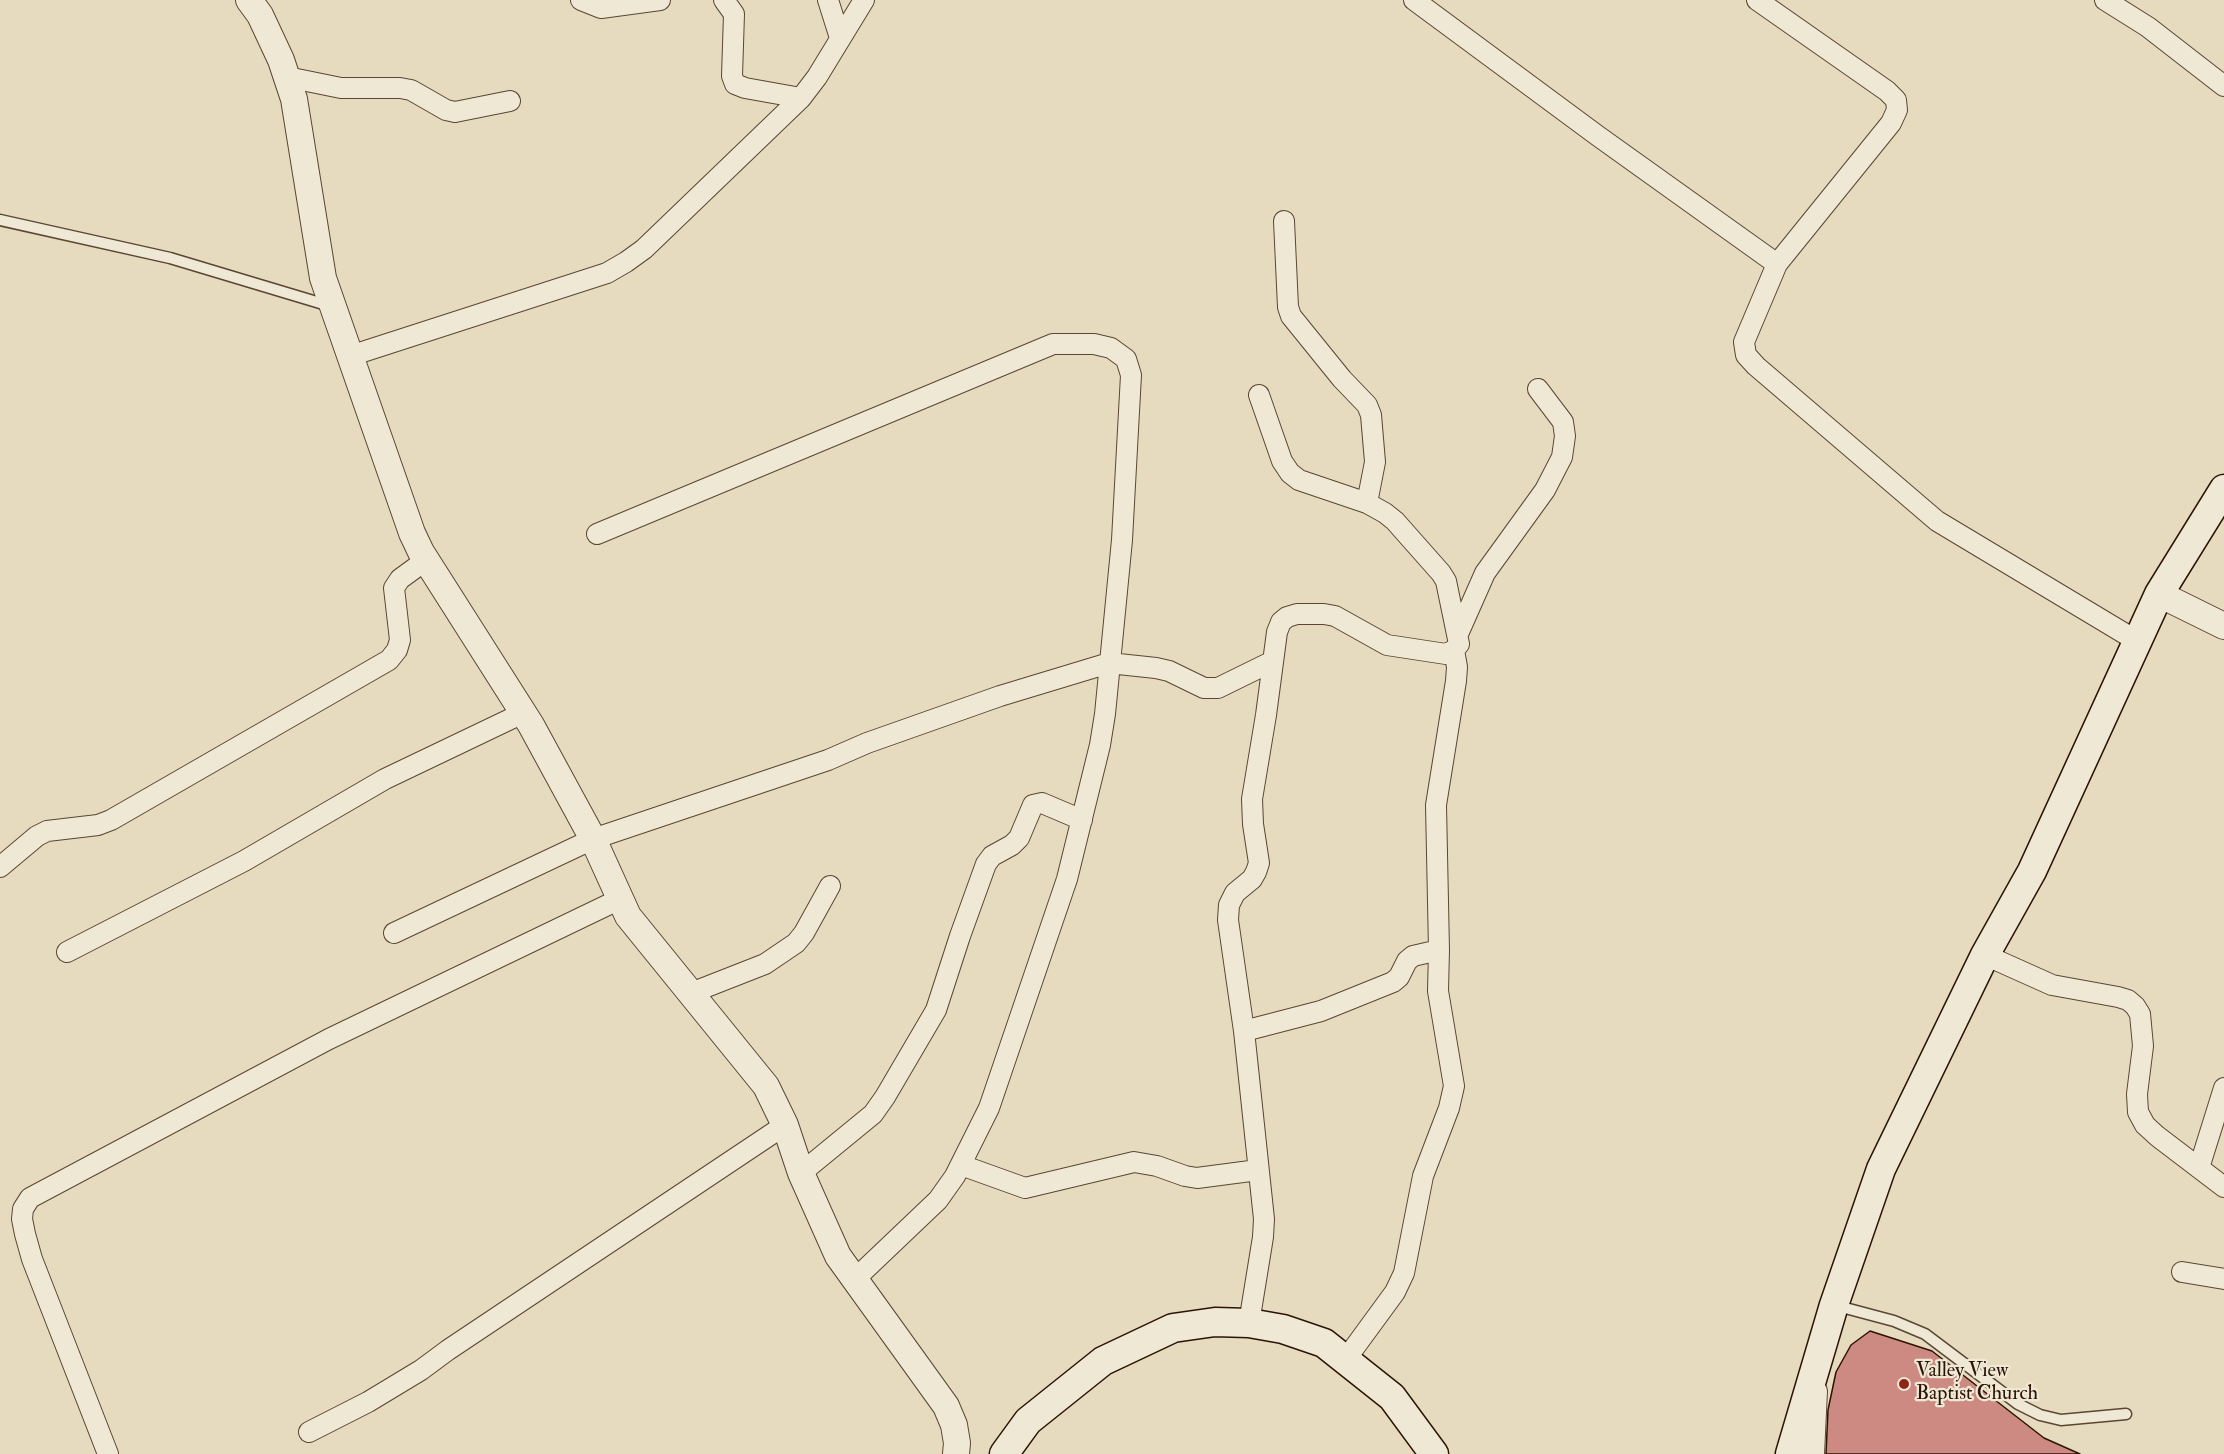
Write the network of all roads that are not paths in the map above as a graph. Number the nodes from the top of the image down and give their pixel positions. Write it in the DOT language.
graph roads {
  1 [pos="249,0"];
  2 [pos="581,0"];
  3 [pos="660,0"];
  4 [pos="724,0"];
  5 [pos="828,0"];
  6 [pos="864,0"];
  7 [pos="1414,0"];
  8 [pos="1757,0"];
  9 [pos="2105,0"];
  10 [pos="840,38"];
  11 [pos="287,77"];
  12 [pos="2224,86"];
  13 [pos="801,98"];
  14 [pos="510,101"];
  15 [pos="0,220"];
  16 [pos="1284,221"];
  17 [pos="1777,264"];
  18 [pos="333,307"];
  19 [pos="350,356"];
  20 [pos="1538,389"];
  21 [pos="1259,395"];
  22 [pos="2224,489"];
  23 [pos="1366,503"];
  24 [pos="597,534"];
  25 [pos="426,560"];
  26 [pos="2159,594"];
  27 [pos="2224,626"];
  28 [pos="2137,641"];
  29 [pos="1456,642"];
  30 [pos="1273,661"];
  31 [pos="1109,663"];
  32 [pos="523,713"];
  33 [pos="1082,820"];
  34 [pos="592,839"];
  35 [pos="0,867"];
  36 [pos="830,886"];
  37 [pos="620,898"];
  38 [pos="394,933"];
  39 [pos="1439,950"];
  40 [pos="67,952"];
  41 [pos="1985,955"];
  42 [pos="691,993"];
  43 [pos="1244,1031"];
  44 [pos="2224,1088"];
  45 [pos="785,1125"];
  46 [pos="961,1165"];
  47 [pos="2199,1168"];
  48 [pos="1258,1170"];
  49 [pos="801,1173"];
  50 [pos="2224,1187"];
  51 [pos="2182,1272"];
  52 [pos="2224,1279"];
  53 [pos="855,1280"];
  54 [pos="1834,1305"];
  55 [pos="1249,1323"];
  56 [pos="1346,1359"];
  57 [pos="1818,1364"];
  58 [pos="2126,1414"];
  59 [pos="309,1432"];
  60 [pos="108,1454"];
  61 [pos="956,1454"];
  62 [pos="1004,1454"];
  63 [pos="1434,1454"];
  64 [pos="1790,1454"];
  65 [pos="1814,1454"];
  1 -- 11 [label="street"];
  2 -- 3 [label="street"];
  4 -- 13 [label="street"];
  5 -- 10 [label="street"];
  6 -- 10 [label="street"];
  7 -- 17 [label="street"];
  8 -- 17 [label="street"];
  9 -- 12 [label="street"];
  10 -- 13 [label="street"];
  11 -- 14 [label="street"];
  11 -- 18 [label="street"];
  13 -- 19 [label="street"];
  15 -- 18 [label="lane"];
  16 -- 23 [label="street"];
  17 -- 28 [label="street"];
  18 -- 19 [label="street"];
  19 -- 25 [label="street"];
  20 -- 29 [label="street"];
  21 -- 23 [label="street"];
  22 -- 26 [label="main road"];
  23 -- 29 [label="street"];
  24 -- 31 [label="street"];
  25 -- 32 [label="street"];
  25 -- 35 [label="street"];
  26 -- 27 [label="street"];
  26 -- 28 [label="main road"];
  28 -- 41 [label="main road"];
  29 -- 30 [label="street"];
  29 -- 39 [label="street"];
  30 -- 31 [label="street"];
  30 -- 43 [label="street"];
  31 -- 33 [label="street"];
  31 -- 34 [label="street"];
  32 -- 34 [label="street"];
  32 -- 40 [label="street"];
  33 -- 46 [label="street"];
  33 -- 49 [label="street"];
  34 -- 37 [label="street"];
  34 -- 38 [label="street"];
  36 -- 42 [label="street"];
  37 -- 42 [label="street"];
  37 -- 60 [label="street"];
  39 -- 43 [label="street"];
  39 -- 56 [label="street"];
  41 -- 47 [label="street"];
  41 -- 54 [label="main road"];
  42 -- 45 [label="street"];
  43 -- 48 [label="street"];
  44 -- 47 [label="street"];
  45 -- 49 [label="street"];
  45 -- 59 [label="street"];
  46 -- 48 [label="street"];
  46 -- 53 [label="street"];
  47 -- 50 [label="street"];
  48 -- 55 [label="street"];
  49 -- 53 [label="street"];
  51 -- 52 [label="street"];
  53 -- 61 [label="street"];
  54 -- 57 [label="main road"];
  54 -- 58 [label="lane"];
  55 -- 56 [label="main road"];
  55 -- 62 [label="main road"];
  56 -- 63 [label="main road"];
  57 -- 64 [label="main road"];
  57 -- 65 [label="street"];
}
